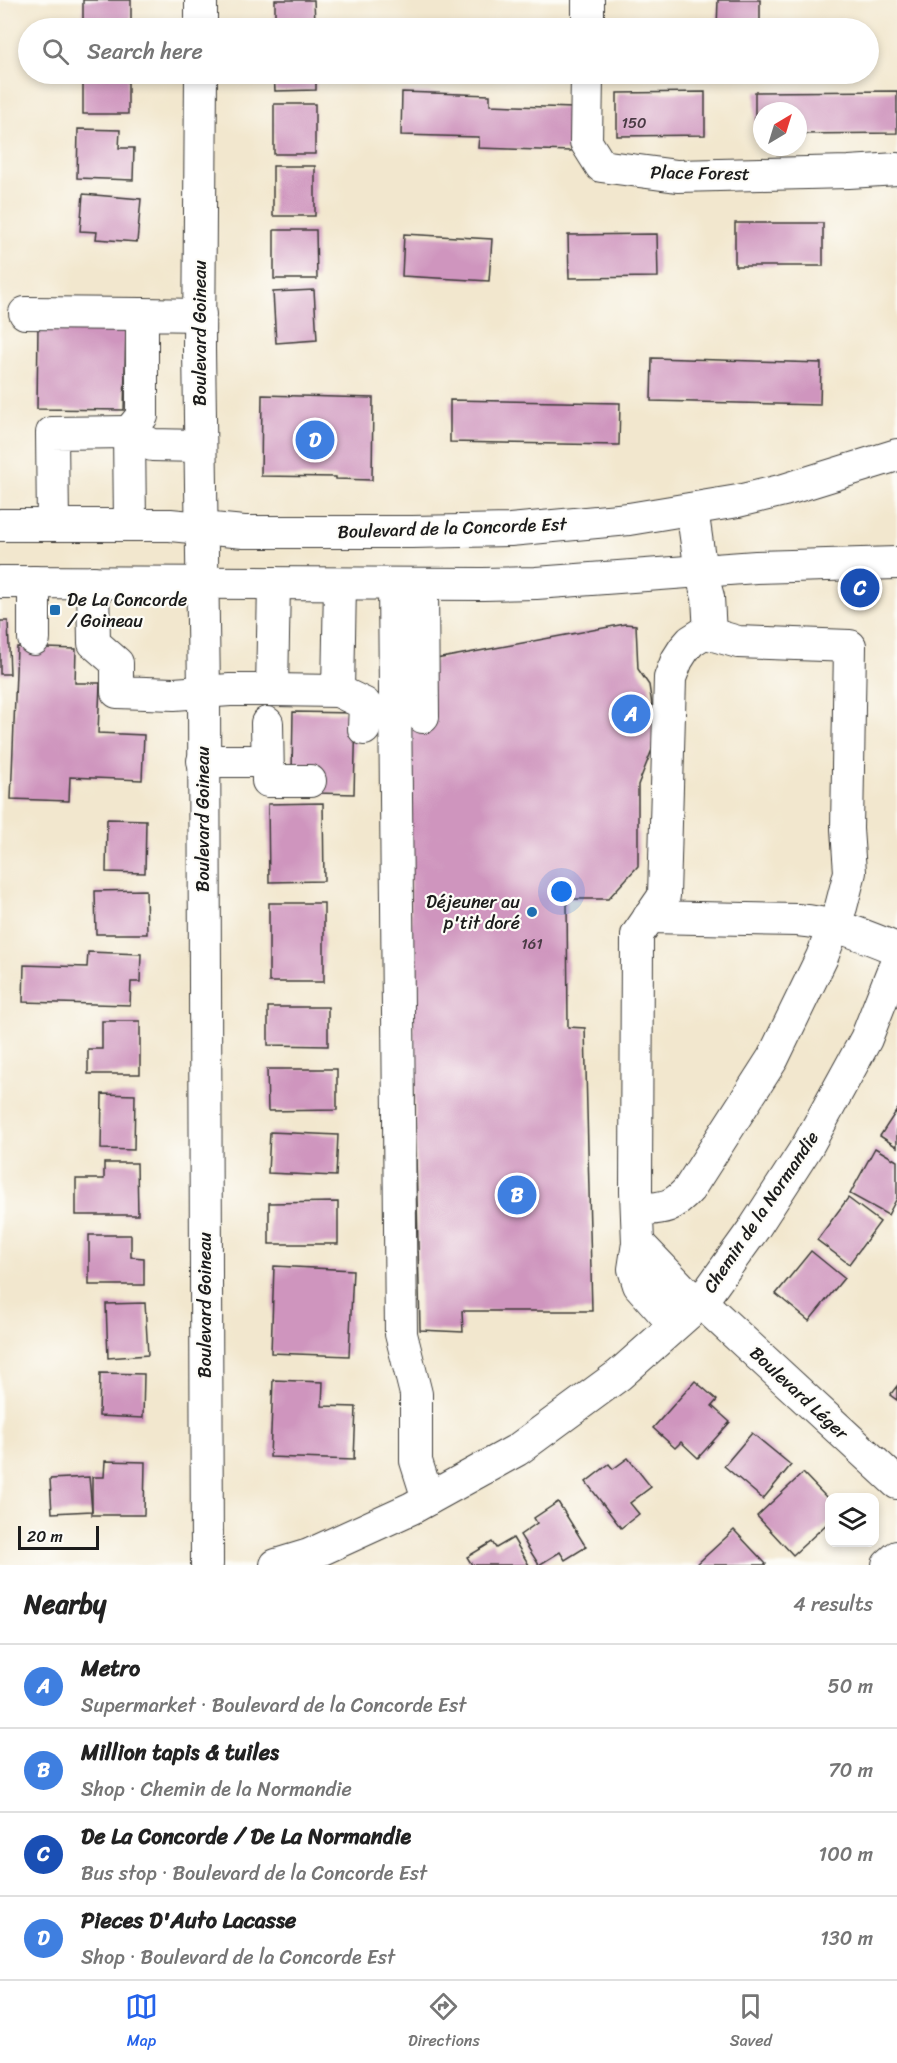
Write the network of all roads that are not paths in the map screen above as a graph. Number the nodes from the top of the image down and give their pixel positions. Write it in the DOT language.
graph roads {
  1 [pos="201,0"];
  2 [pos="588,0"];
  3 [pos="201,18"];
  4 [pos="588,18"];
  5 [pos="201,84"];
  6 [pos="587,84"];
  7 [pos="897,169"];
  8 [pos="25,313"];
  9 [pos="142,314"];
  10 [pos="200,315"];
  11 [pos="129,432"];
  12 [pos="200,446"];
  13 [pos="897,455"];
  14 [pos="692,509"];
  15 [pos="0,525"];
  16 [pos="53,525"];
  17 [pos="130,525"];
  18 [pos="201,528"];
  19 [pos="897,563"];
  20 [pos="701,572"];
  21 [pos="0,582"];
  22 [pos="34,582"];
  23 [pos="93,582"];
  24 [pos="202,583"];
  25 [pos="274,583"];
  26 [pos="340,584"];
  27 [pos="408,584"];
  28 [pos="710,634"];
  29 [pos="34,639"];
  30 [pos="272,690"];
  31 [pos="204,691"];
  32 [pos="338,691"];
  33 [pos="423,717"];
  34 [pos="267,723"];
  35 [pos="364,729"];
  36 [pos="203,761"];
  37 [pos="267,761"];
  38 [pos="310,782"];
  39 [pos="649,917"];
  40 [pos="835,925"];
  41 [pos="897,949"];
  42 [pos="897,960"];
  43 [pos="637,1210"];
  44 [pos="701,1302"];
  45 [pos="897,1483"];
  46 [pos="428,1499"];
  47 [pos="897,1557"];
  48 [pos="207,1565"];
  49 [pos="276,1565"];
  50 [pos="888,1565"];
  1 -- 3 [label="street"];
  2 -- 4 [label="street"];
  5 -- 10 [label="street, Boulevard Goineau"];
  6 -- 7 [label="street, Place Forest"];
  8 -- 9 [label="street"];
  9 -- 10 [label="street"];
  9 -- 11 [label="street"];
  10 -- 12 [label="street, Boulevard Goineau"];
  11 -- 12 [label="street"];
  11 -- 16 [label="street"];
  11 -- 17 [label="street"];
  12 -- 18 [label="street, Boulevard Goineau"];
  13 -- 14 [label="street, Boulevard de la Concorde Est"];
  14 -- 18 [label="street, Boulevard de la Concorde Est"];
  14 -- 20 [label="street"];
  15 -- 16 [label="street, Boulevard de la Concorde Est"];
  16 -- 17 [label="street, Boulevard de la Concorde Est"];
  17 -- 18 [label="street, Boulevard de la Concorde Est"];
  18 -- 24 [label="street, Boulevard Goineau"];
  19 -- 20 [label="street"];
  20 -- 27 [label="street"];
  20 -- 28 [label="street"];
  21 -- 22 [label="street"];
  22 -- 23 [label="street"];
  22 -- 29 [label="street"];
  23 -- 24 [label="street"];
  23 -- 31 [label="street"];
  24 -- 25 [label="street"];
  24 -- 31 [label="street, Boulevard Goineau"];
  25 -- 26 [label="street"];
  25 -- 30 [label="street"];
  26 -- 27 [label="street"];
  26 -- 32 [label="street"];
  27 -- 33 [label="street"];
  27 -- 46 [label="street"];
  28 -- 39 [label="street"];
  28 -- 40 [label="street"];
  30 -- 31 [label="street"];
  30 -- 32 [label="street"];
  31 -- 36 [label="street, Boulevard Goineau"];
  32 -- 35 [label="street"];
  34 -- 37 [label="street"];
  36 -- 37 [label="street"];
  36 -- 48 [label="street, Boulevard Goineau"];
  37 -- 38 [label="street"];
  39 -- 40 [label="street"];
  39 -- 43 [label="street"];
  40 -- 41 [label="street"];
  40 -- 43 [label="street"];
  42 -- 44 [label="street, Chemin de la Normandie"];
  43 -- 44 [label="street"];
  44 -- 45 [label="street, Boulevard Léger"];
  44 -- 46 [label="street, Chemin de la Normandie"];
  46 -- 49 [label="street, Chemin de la Normandie"];
  47 -- 50 [label="street"];
}
